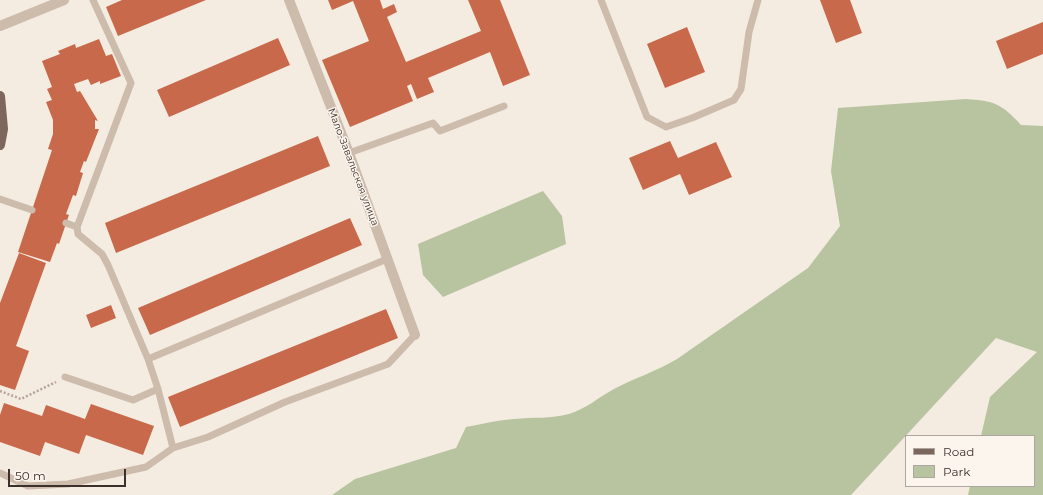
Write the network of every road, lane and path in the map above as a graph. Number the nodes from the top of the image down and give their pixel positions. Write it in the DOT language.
graph roads {
  1 [pos="64,0"];
  2 [pos="93,0"];
  3 [pos="289,0"];
  4 [pos="601,0"];
  5 [pos="758,0"];
  6 [pos="0,26"];
  7 [pos="0,96"];
  8 [pos="504,106"];
  9 [pos="0,145"];
  10 [pos="349,153"];
  11 [pos="0,199"];
  12 [pos="32,210"];
  13 [pos="66,223"];
  14 [pos="78,227"];
  15 [pos="387,259"];
  16 [pos="415,335"];
  17 [pos="148,359"];
  18 [pos="65,377"];
  19 [pos="158,389"];
  20 [pos="0,391"];
  21 [pos="173,448"];
  22 [pos="0,472"];
  1 -- 6 [label="street"];
  2 -- 14 [label="lane"];
  3 -- 10 [label="street, Мало-Завальская улица"];
  4 -- 5 [label="lane"];
  7 -- 9 [label="main road"];
  8 -- 10 [label="lane"];
  10 -- 15 [label="street, Мало-Завальская улица"];
  11 -- 12 [label="lane"];
  13 -- 14 [label="lane"];
  14 -- 17 [label="lane"];
  15 -- 16 [label="street, Мало-Завальская улица"];
  15 -- 17 [label="lane"];
  16 -- 21 [label="lane"];
  17 -- 19 [label="lane"];
  18 -- 19 [label="lane"];
  18 -- 20 [label="path"];
  19 -- 21 [label="lane"];
  21 -- 22 [label="lane"];
}
